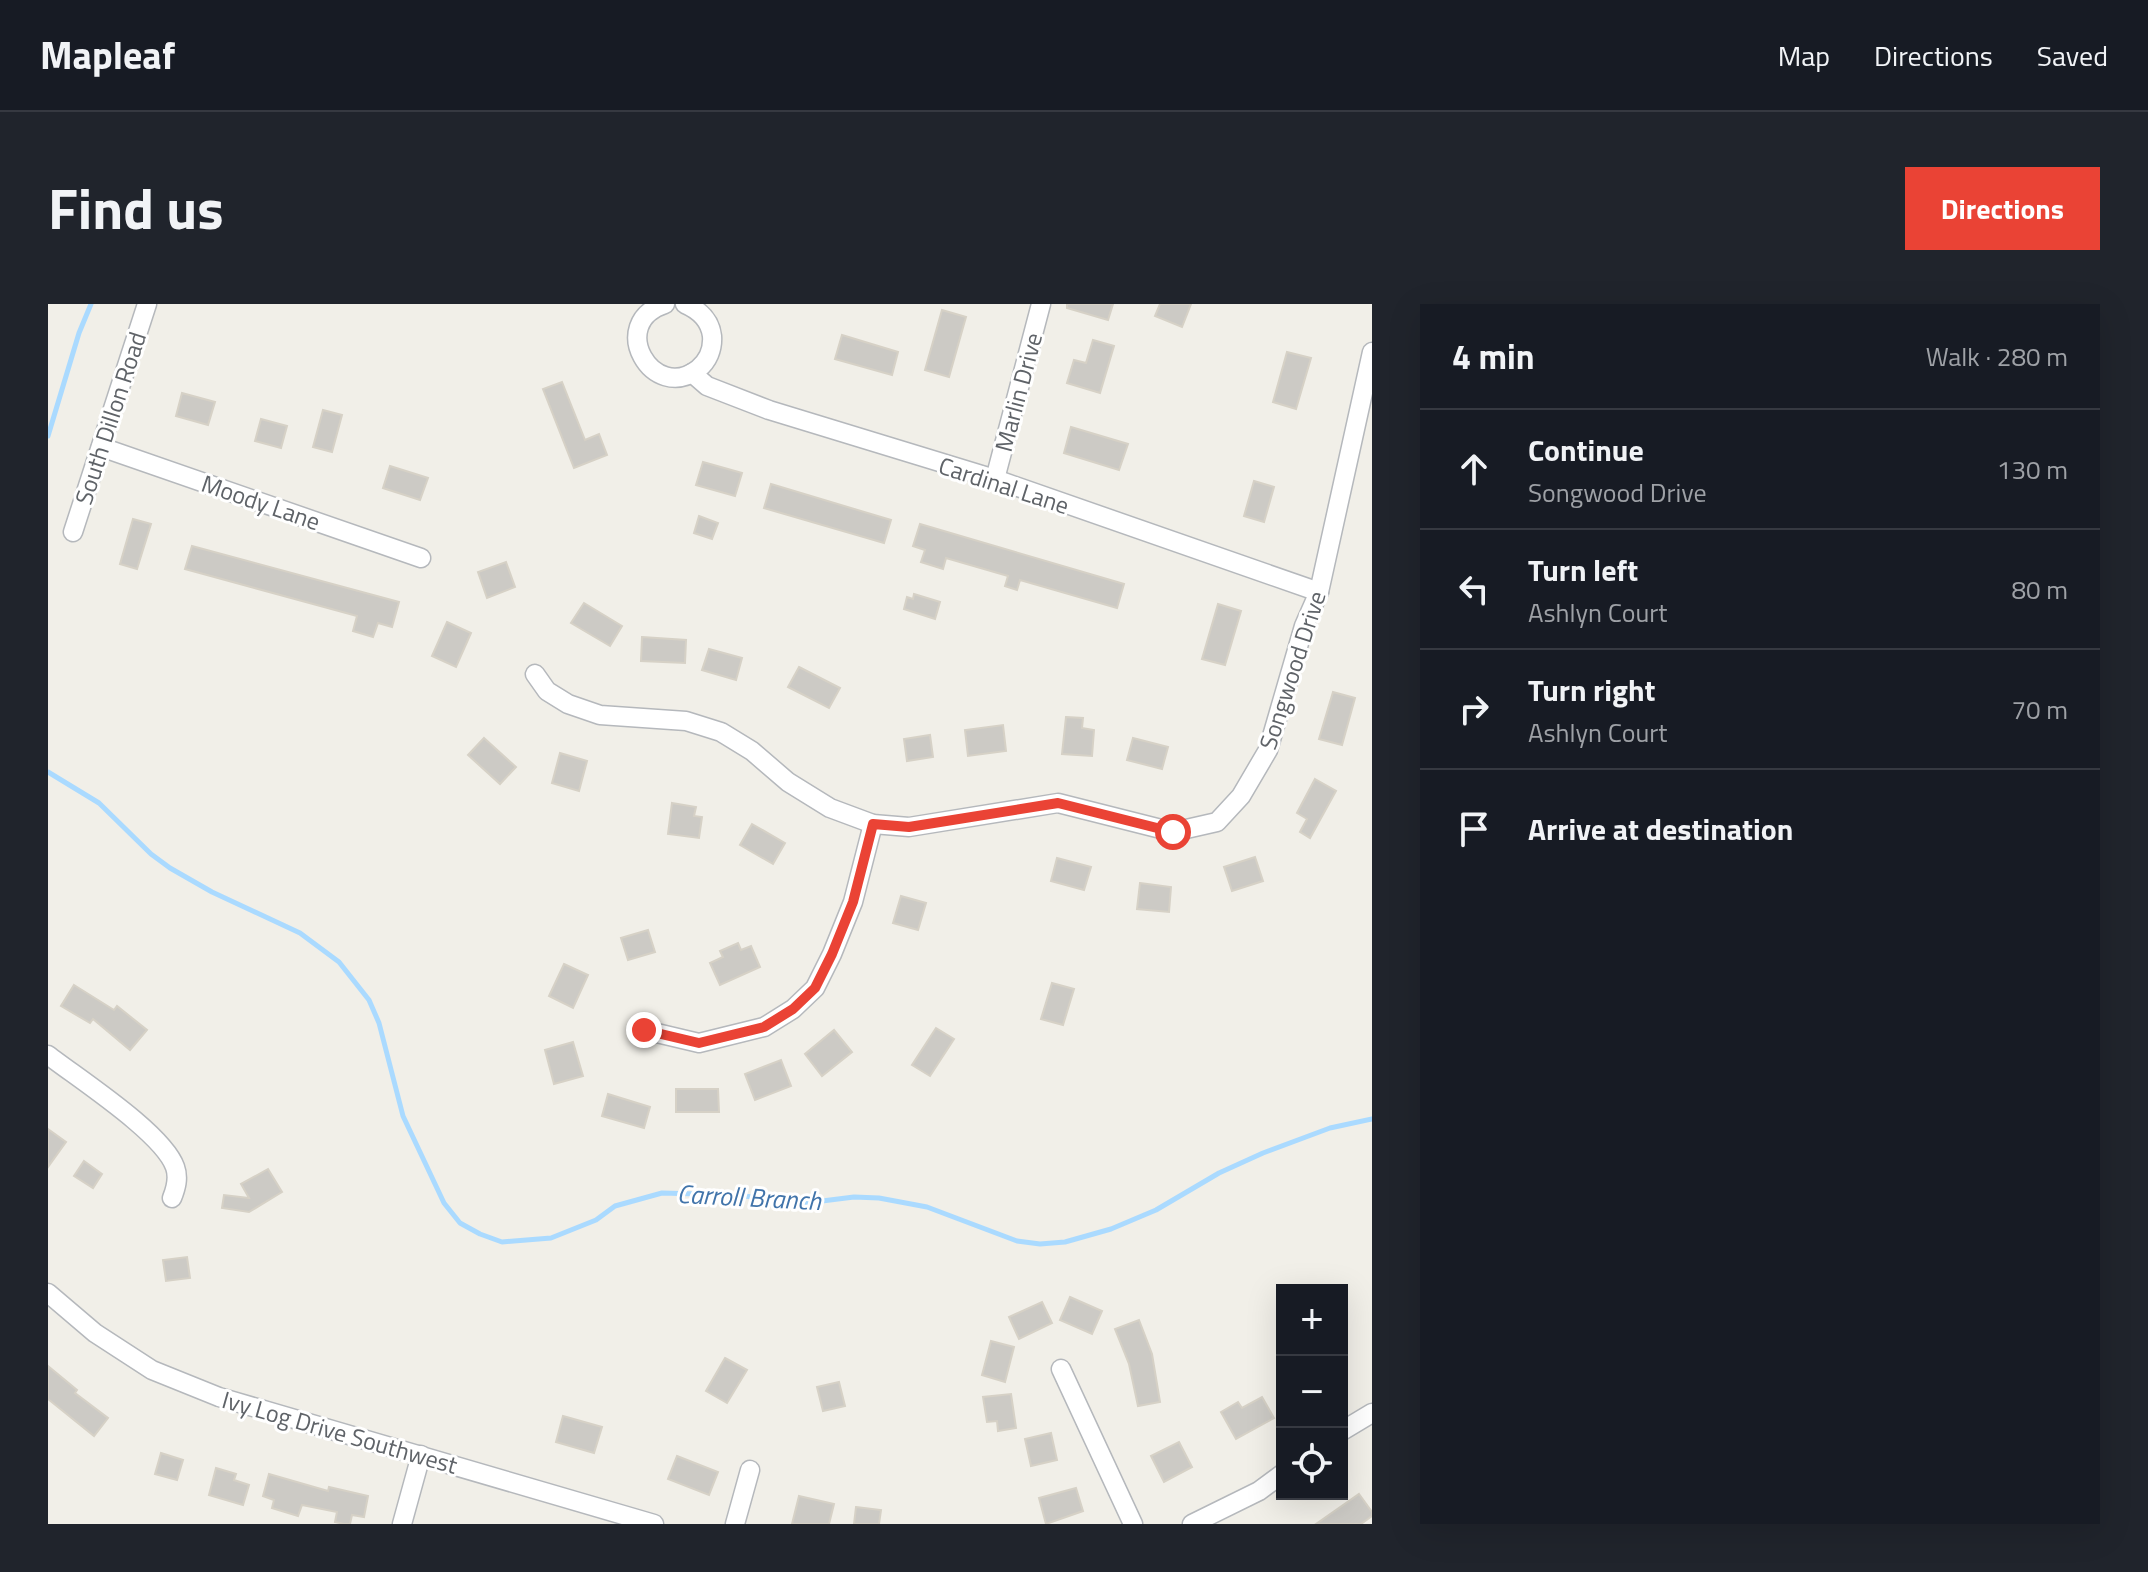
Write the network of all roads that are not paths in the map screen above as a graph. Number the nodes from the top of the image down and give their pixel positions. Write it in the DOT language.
graph roads {
  1 [pos="147,304"];
  2 [pos="665,304"];
  3 [pos="685,304"];
  4 [pos="1041,304"];
  5 [pos="1372,352"];
  6 [pos="692,373"];
  7 [pos="101,447"];
  8 [pos="995,479"];
  9 [pos="73,532"];
  10 [pos="421,558"];
  11 [pos="1319,592"];
  12 [pos="535,674"];
  13 [pos="873,824"];
  14 [pos="644,1030"];
  15 [pos="48,1055"];
  16 [pos="172,1198"];
  17 [pos="48,1293"];
  18 [pos="1061,1369"];
  19 [pos="1372,1413"];
  20 [pos="1347,1428"];
  21 [pos="421,1455"];
  22 [pos="750,1470"];
  23 [pos="1276,1478"];
  24 [pos="402,1524"];
  25 [pos="654,1524"];
  26 [pos="735,1524"];
  27 [pos="1133,1524"];
  28 [pos="1192,1524"];
  1 -- 7 [label="street, South Dillon Road"];
  2 -- 6 [label="street, Cardinal Lane"];
  3 -- 6 [label="street"];
  4 -- 8 [label="street, Marlin Drive"];
  5 -- 11 [label="street, Songwood Drive"];
  6 -- 8 [label="street, Cardinal Lane"];
  7 -- 9 [label="street, South Dillon Road"];
  7 -- 10 [label="street, Moody Lane"];
  8 -- 11 [label="street, Cardinal Lane"];
  11 -- 13 [label="street, Songwood Drive"];
  12 -- 13 [label="street, Songwood Drive"];
  13 -- 14 [label="street"];
  15 -- 16 [label="street"];
  17 -- 21 [label="street, Ivy Log Drive Southwest"];
  18 -- 27 [label="street"];
  19 -- 20 [label="street"];
  21 -- 24 [label="street"];
  21 -- 25 [label="street, Ivy Log Drive Southwest"];
  22 -- 26 [label="street"];
  23 -- 28 [label="street"];
}
